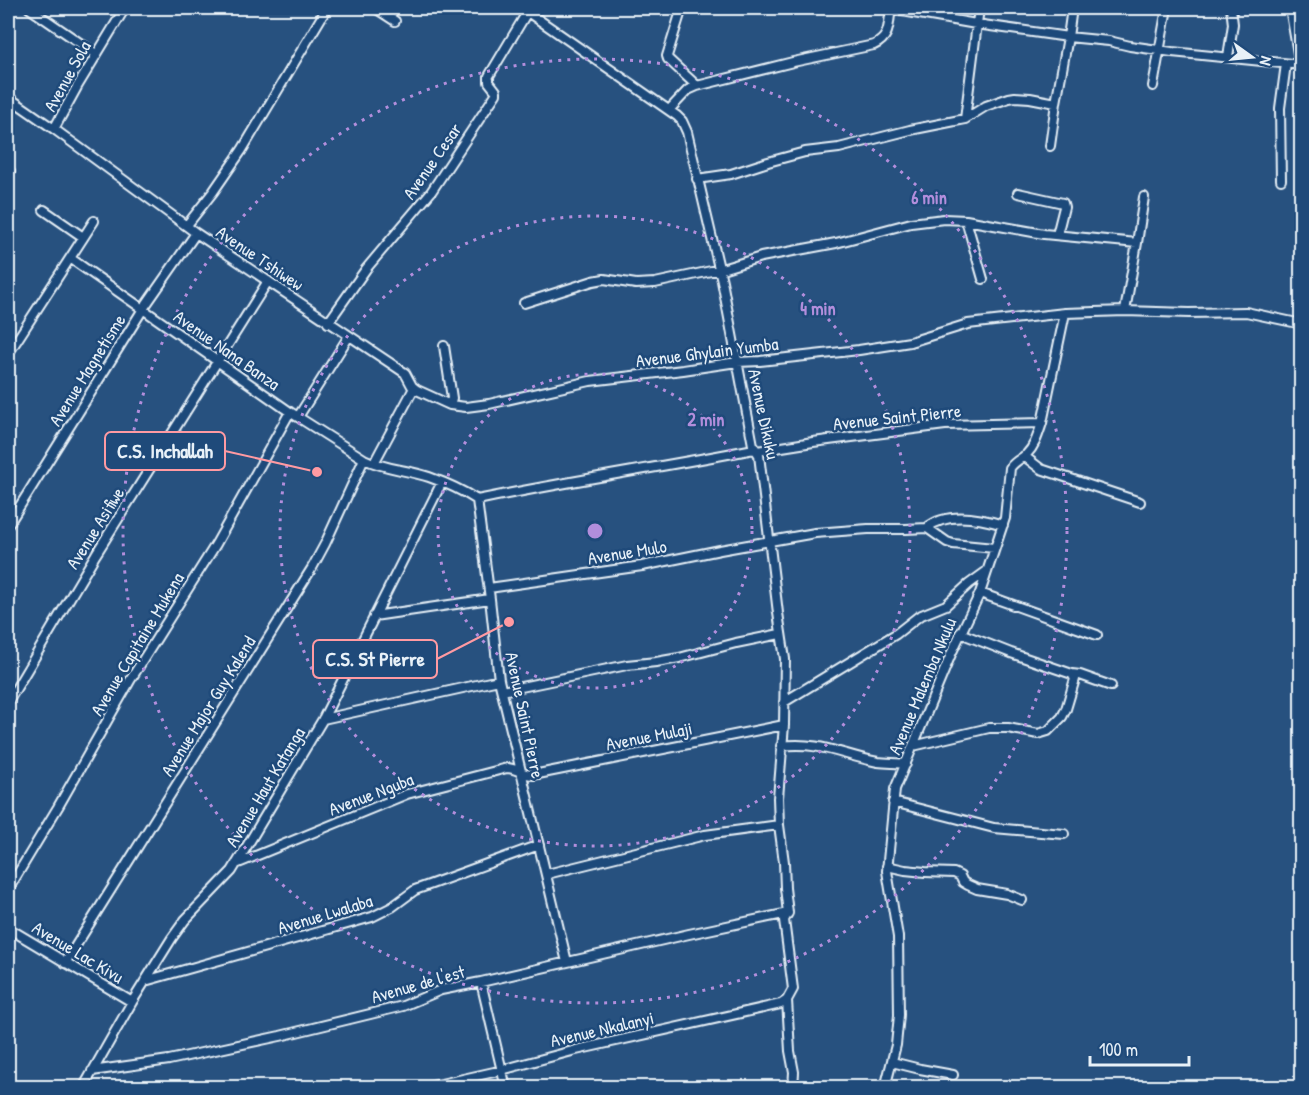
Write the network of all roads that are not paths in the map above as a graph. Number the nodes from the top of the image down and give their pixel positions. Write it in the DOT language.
graph roads {
  1 [pos="29,8"];
  2 [pos="125,8"];
  3 [pos="327,8"];
  4 [pos="375,8"];
  5 [pos="682,8"];
  6 [pos="891,8"];
  7 [pos="978,8"];
  8 [pos="1072,8"];
  9 [pos="1167,8"];
  10 [pos="1231,8"];
  11 [pos="1290,8"];
  12 [pos="526,9"];
  13 [pos="395,21"];
  14 [pos="976,24"];
  15 [pos="1068,37"];
  16 [pos="1159,49"];
  17 [pos="96,54"];
  18 [pos="1228,57"];
  19 [pos="1286,64"];
  20 [pos="1301,65"];
  21 [pos="697,86"];
  22 [pos="1153,86"];
  23 [pos="8,97"];
  24 [pos="1056,103"];
  25 [pos="669,110"];
  26 [pos="965,119"];
  27 [pos="54,129"];
  28 [pos="1050,146"];
  29 [pos="697,179"];
  30 [pos="1281,180"];
  31 [pos="1018,193"];
  32 [pos="1144,197"];
  33 [pos="44,210"];
  34 [pos="966,220"];
  35 [pos="94,221"];
  36 [pos="187,225"];
  37 [pos="196,232"];
  38 [pos="1057,235"];
  39 [pos="83,237"];
  40 [pos="1137,243"];
  41 [pos="70,258"];
  42 [pos="719,269"];
  43 [pos="983,279"];
  44 [pos="268,281"];
  45 [pos="524,303"];
  46 [pos="143,309"];
  47 [pos="1125,311"];
  48 [pos="1065,313"];
  49 [pos="328,323"];
  50 [pos="1302,324"];
  51 [pos="349,336"];
  52 [pos="444,346"];
  53 [pos="8,354"];
  54 [pos="218,362"];
  55 [pos="737,362"];
  56 [pos="414,388"];
  57 [pos="450,405"];
  58 [pos="290,412"];
  59 [pos="298,417"];
  60 [pos="1042,423"];
  61 [pos="756,450"];
  62 [pos="1024,456"];
  63 [pos="364,459"];
  64 [pos="374,463"];
  65 [pos="442,482"];
  66 [pos="477,500"];
  67 [pos="1140,502"];
  68 [pos="8,525"];
  69 [pos="1003,525"];
  70 [pos="927,528"];
  71 [pos="769,541"];
  72 [pos="994,548"];
  73 [pos="987,571"];
  74 [pos="489,588"];
  75 [pos="980,593"];
  76 [pos="490,599"];
  77 [pos="374,616"];
  78 [pos="780,633"];
  79 [pos="960,633"];
  80 [pos="1097,635"];
  81 [pos="1072,674"];
  82 [pos="499,680"];
  83 [pos="1111,686"];
  84 [pos="501,690"];
  85 [pos="8,702"];
  86 [pos="784,702"];
  87 [pos="323,719"];
  88 [pos="784,724"];
  89 [pos="781,746"];
  90 [pos="913,746"];
  91 [pos="906,764"];
  92 [pos="520,772"];
  93 [pos="893,802"];
  94 [pos="779,825"];
  95 [pos="1064,834"];
  96 [pos="539,845"];
  97 [pos="236,864"];
  98 [pos="887,866"];
  99 [pos="547,874"];
  100 [pos="8,890"];
  101 [pos="1022,900"];
  102 [pos="788,913"];
  103 [pos="8,927"];
  104 [pos="567,962"];
  105 [pos="65,963"];
  106 [pos="145,981"];
  107 [pos="481,982"];
  108 [pos="787,1000"];
  109 [pos="132,1002"];
  110 [pos="892,1062"];
  111 [pos="502,1069"];
  112 [pos="92,1071"];
  113 [pos="953,1075"];
  114 [pos="82,1088"];
  115 [pos="423,1088"];
  116 [pos="506,1088"];
  117 [pos="793,1088"];
  118 [pos="885,1088"];
  1 -- 17 [label="street"];
  2 -- 17 [label="street, Avenue Sola"];
  3 -- 36 [label="street"];
  4 -- 13 [label="street"];
  5 -- 21 [label="street"];
  6 -- 14 [label="street"];
  6 -- 21 [label="street"];
  7 -- 14 [label="street"];
  8 -- 15 [label="street"];
  9 -- 16 [label="street"];
  10 -- 18 [label="street"];
  11 -- 20 [label="street"];
  12 -- 25 [label="street, Avenue Dikuku"];
  12 -- 49 [label="street, Avenue Cesar"];
  14 -- 15 [label="street"];
  14 -- 26 [label="street"];
  15 -- 16 [label="street"];
  15 -- 24 [label="street"];
  16 -- 18 [label="street"];
  16 -- 22 [label="street"];
  17 -- 27 [label="street, Avenue Sola"];
  18 -- 19 [label="street"];
  19 -- 20 [label="street"];
  19 -- 30 [label="street"];
  21 -- 25 [label="street"];
  23 -- 27 [label="street, Avenue Tshiwew"];
  24 -- 26 [label="street"];
  24 -- 28 [label="street"];
  25 -- 29 [label="street, Avenue Dikuku"];
  26 -- 29 [label="street"];
  27 -- 36 [label="street, Avenue Tshiwew"];
  29 -- 42 [label="street, Avenue Dikuku"];
  31 -- 38 [label="street"];
  32 -- 40 [label="street"];
  33 -- 39 [label="street"];
  34 -- 38 [label="street"];
  34 -- 42 [label="street"];
  34 -- 43 [label="street"];
  35 -- 39 [label="street"];
  36 -- 37 [label="street, Avenue Tshiwew"];
  37 -- 44 [label="street, Avenue Tshiwew"];
  37 -- 46 [label="street, Avenue Magnetisme"];
  38 -- 40 [label="street"];
  39 -- 41 [label="street"];
  40 -- 47 [label="street"];
  41 -- 46 [label="street, Avenue Nana Banza"];
  41 -- 53 [label="street"];
  42 -- 45 [label="street"];
  42 -- 55 [label="street, Avenue Dikuku"];
  44 -- 49 [label="street, Avenue Tshiwew"];
  44 -- 54 [label="street, Avenue Asifiwe"];
  46 -- 54 [label="street, Avenue Nana Banza"];
  46 -- 68 [label="street, Avenue Magnetisme"];
  47 -- 48 [label="street, Avenue Ghylain Yumba"];
  47 -- 50 [label="street, Avenue Ghylain Yumba"];
  48 -- 55 [label="street, Avenue Ghylain Yumba"];
  48 -- 60 [label="street, Avenue Malemba Nkulu"];
  49 -- 51 [label="street, Avenue Tshiwew"];
  51 -- 56 [label="street, Avenue Tshiwew"];
  51 -- 59 [label="street"];
  52 -- 57 [label="street"];
  54 -- 58 [label="street, Avenue Nana Banza"];
  54 -- 85 [label="street, Avenue Asifiwe"];
  55 -- 57 [label="street, Avenue Ghylain Yumba"];
  55 -- 61 [label="street, Avenue Dikuku"];
  56 -- 57 [label="street, Avenue Tshiwew"];
  56 -- 64 [label="street"];
  58 -- 59 [label="street, Avenue Nana Banza"];
  58 -- 100 [label="street, Avenue Capitaine Mukena"];
  59 -- 63 [label="street, Avenue Nana Banza"];
  60 -- 61 [label="street, Avenue Saint Pierre"];
  60 -- 62 [label="street, Avenue Malemba Nkulu"];
  61 -- 66 [label="street, Avenue Saint Pierre"];
  61 -- 71 [label="street, Avenue Dikuku"];
  62 -- 67 [label="street"];
  62 -- 69 [label="street, Avenue Malemba Nkulu"];
  63 -- 64 [label="street, Avenue Nana Banza"];
  63 -- 105 [label="street, Avenue Major Guy Kalend"];
  64 -- 65 [label="street, Avenue Nana Banza"];
  65 -- 66 [label="street, Avenue Nana Banza"];
  65 -- 77 [label="street, Avenue Haut Katanga"];
  66 -- 74 [label="street, Avenue Saint Pierre"];
  69 -- 70 [label="street, Avenue Mulo"];
  69 -- 72 [label="street, Avenue Malemba Nkulu"];
  70 -- 71 [label="street, Avenue Mulo"];
  70 -- 72 [label="street"];
  71 -- 74 [label="street, Avenue Mulo"];
  71 -- 78 [label="street, Avenue Dikuku"];
  72 -- 73 [label="street, Avenue Malemba Nkulu"];
  73 -- 75 [label="street, Avenue Malemba Nkulu"];
  73 -- 86 [label="street"];
  74 -- 76 [label="street, Avenue Saint Pierre"];
  75 -- 79 [label="street, Avenue Malemba Nkulu"];
  75 -- 80 [label="street"];
  76 -- 77 [label="street"];
  76 -- 82 [label="street, Avenue Saint Pierre"];
  77 -- 87 [label="street, Avenue Haut Katanga"];
  78 -- 84 [label="street"];
  78 -- 86 [label="street, Avenue Dikuku"];
  79 -- 81 [label="street"];
  79 -- 90 [label="street, Avenue Malemba Nkulu"];
  81 -- 83 [label="street"];
  81 -- 90 [label="street"];
  82 -- 84 [label="street, Avenue Saint Pierre"];
  82 -- 87 [label="street"];
  84 -- 92 [label="street, Avenue Saint Pierre"];
  86 -- 88 [label="street, Avenue Dikuku"];
  87 -- 97 [label="street, Avenue Haut Katanga"];
  88 -- 89 [label="street, Avenue Dikuku"];
  88 -- 92 [label="street, Avenue Mulaji"];
  89 -- 91 [label="street"];
  89 -- 94 [label="street, Avenue Dikuku"];
  90 -- 91 [label="street, Avenue Malemba Nkulu"];
  91 -- 93 [label="street, Avenue Malemba Nkulu"];
  92 -- 96 [label="street, Avenue Saint Pierre"];
  92 -- 97 [label="street, Avenue Nguba"];
  93 -- 95 [label="street"];
  93 -- 98 [label="street, Avenue Malemba Nkulu"];
  94 -- 99 [label="street"];
  94 -- 102 [label="street, Avenue Dikuku"];
  96 -- 99 [label="street, Avenue Saint Pierre"];
  96 -- 106 [label="street, Avenue Lwalaba"];
  97 -- 106 [label="street, Avenue Haut Katanga"];
  98 -- 101 [label="street"];
  98 -- 110 [label="street, Avenue Malemba Nkulu"];
  99 -- 104 [label="street, Avenue Saint Pierre"];
  102 -- 104 [label="street, Avenue de l'est"];
  102 -- 108 [label="street, Avenue Dikuku"];
  103 -- 105 [label="street, Avenue Lac Kivu"];
  104 -- 107 [label="street, Avenue de l'est"];
  105 -- 109 [label="street, Avenue Lac Kivu"];
  106 -- 109 [label="street, Avenue Haut Katanga"];
  107 -- 111 [label="street"];
  107 -- 112 [label="street, Avenue de l'est"];
  108 -- 111 [label="street, Avenue Nkalanyi"];
  108 -- 117 [label="street, Avenue Dikuku"];
  109 -- 112 [label="street, Avenue Haut Katanga"];
  110 -- 113 [label="street"];
  110 -- 118 [label="street, Avenue Malemba Nkulu"];
  111 -- 115 [label="street, Avenue Nkalanyi"];
  111 -- 116 [label="street"];
  112 -- 114 [label="street, Avenue Haut Katanga"];
}
